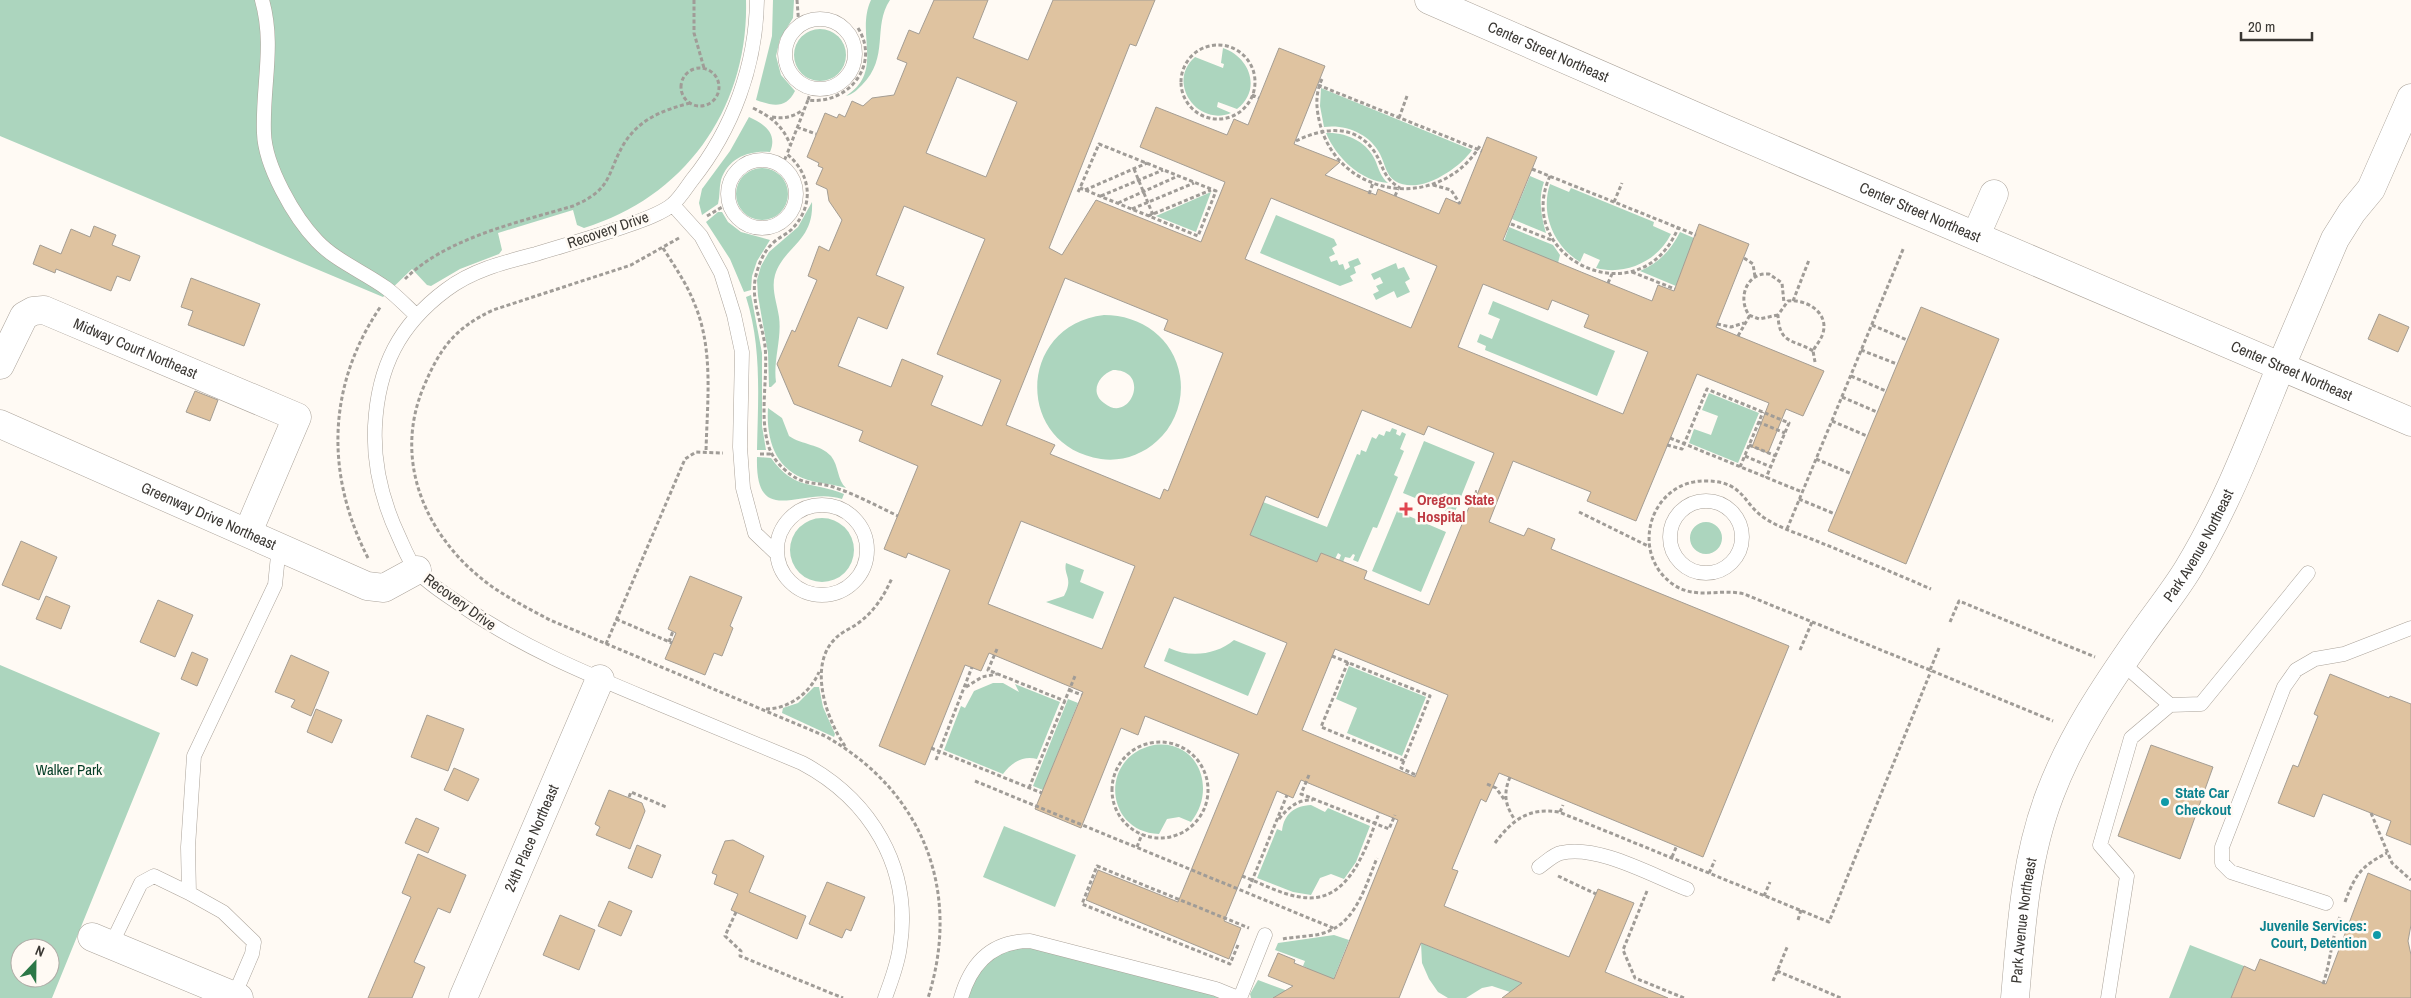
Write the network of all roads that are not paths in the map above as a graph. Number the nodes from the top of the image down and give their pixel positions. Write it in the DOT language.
graph roads {
  1 [pos="262,0"];
  2 [pos="757,0"];
  3 [pos="1429,0"];
  4 [pos="799,27"];
  5 [pos="2411,98"];
  6 [pos="784,160"];
  7 [pos="1994,194"];
  8 [pos="673,205"];
  9 [pos="1976,235"];
  10 [pos="417,316"];
  11 [pos="0,365"];
  12 [pos="2281,366"];
  13 [pos="2411,422"];
  14 [pos="0,424"];
  15 [pos="248,532"];
  16 [pos="279,546"];
  17 [pos="777,554"];
  18 [pos="416,570"];
  19 [pos="2308,572"];
  20 [pos="1704,573"];
  21 [pos="2411,628"];
  22 [pos="2110,661"];
  23 [pos="600,679"];
  24 [pos="2170,705"];
  25 [pos="1539,867"];
  26 [pos="1686,889"];
  27 [pos="189,892"];
  28 [pos="2326,903"];
  29 [pos="1265,935"];
  30 [pos="101,941"];
  31 [pos="237,997"];
  32 [pos="463,998"];
  33 [pos="886,998"];
  34 [pos="961,998"];
  35 [pos="1239,998"];
  36 [pos="2014,998"];
  37 [pos="2108,998"];
  1 -- 10 [label="lane"];
  2 -- 8 [label="lane, Recovery Drive"];
  3 -- 9 [label="street, Center Street Northeast"];
  4 -- 4 [label="lane"];
  5 -- 12 [label="street, Park Avenue Northeast"];
  6 -- 6 [label="lane"];
  7 -- 9 [label="street"];
  8 -- 10 [label="lane, Recovery Drive"];
  8 -- 17 [label="lane"];
  9 -- 12 [label="street, Center Street Northeast"];
  10 -- 18 [label="lane, Recovery Drive"];
  11 -- 15 [label="street, Midway Court Northeast"];
  12 -- 13 [label="street, Center Street Northeast"];
  12 -- 22 [label="street, Park Avenue Northeast"];
  14 -- 15 [label="street, Greenway Drive Northeast"];
  15 -- 16 [label="street, Greenway Drive Northeast"];
  16 -- 18 [label="street, Greenway Drive Northeast"];
  16 -- 27 [label="lane"];
  17 -- 17 [label="lane"];
  18 -- 23 [label="lane, Recovery Drive"];
  19 -- 24 [label="lane"];
  20 -- 20 [label="lane"];
  21 -- 28 [label="lane"];
  22 -- 24 [label="lane"];
  22 -- 36 [label="street, Park Avenue Northeast"];
  23 -- 32 [label="street, 24th Place Northeast"];
  23 -- 33 [label="lane, Recovery Drive"];
  24 -- 37 [label="lane"];
  25 -- 26 [label="lane"];
  27 -- 30 [label="lane"];
  27 -- 31 [label="lane"];
  29 -- 35 [label="lane"];
  30 -- 31 [label="street"];
  34 -- 35 [label="lane"];
}
